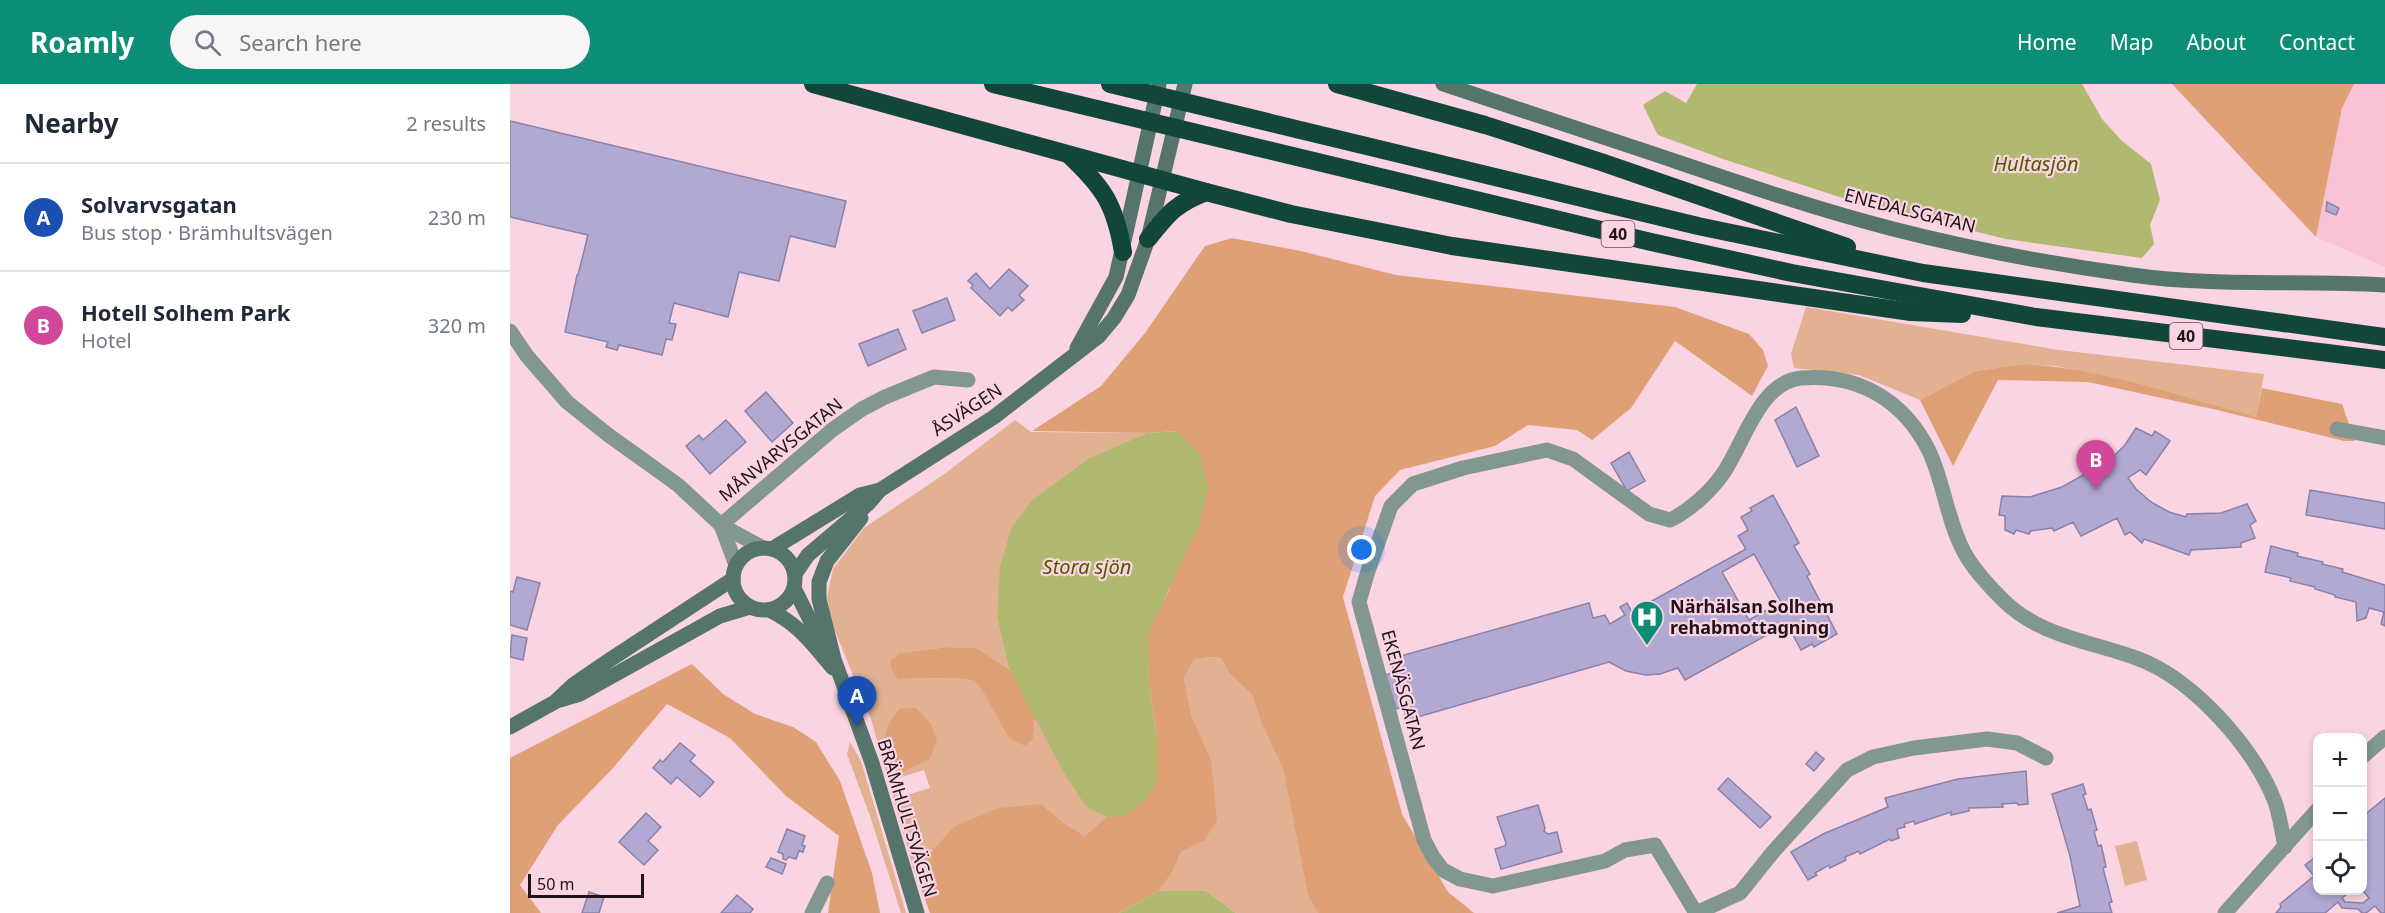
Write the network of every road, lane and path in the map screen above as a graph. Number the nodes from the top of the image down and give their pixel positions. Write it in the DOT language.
graph roads {
  1 [pos="813,84"];
  2 [pos="993,84"];
  3 [pos="1110,84"];
  4 [pos="1159,84"];
  5 [pos="1185,84"];
  6 [pos="1337,84"];
  7 [pos="1443,84"];
  8 [pos="1069,155"];
  9 [pos="1141,166"];
  10 [pos="1162,180"];
  11 [pos="1206,192"];
  12 [pos="1148,239"];
  13 [pos="1123,252"];
  14 [pos="1923,273"];
  15 [pos="2385,285"];
  16 [pos="2036,316"];
  17 [pos="510,331"];
  18 [pos="2385,337"];
  19 [pos="1072,358"];
  20 [pos="2385,360"];
  21 [pos="968,380"];
  22 [pos="2337,429"];
  23 [pos="2385,438"];
  24 [pos="894,480"];
  25 [pos="880,490"];
  26 [pos="721,525"];
  27 [pos="767,548"];
  28 [pos="735,572"];
  29 [pos="795,581"];
  30 [pos="750,607"];
  31 [pos="769,610"];
  32 [pos="833,668"];
  33 [pos="848,700"];
  34 [pos="555,702"];
  35 [pos="510,727"];
  36 [pos="2385,737"];
  37 [pos="2367,753"];
  38 [pos="2046,758"];
  39 [pos="2313,815"];
  40 [pos="2285,847"];
  41 [pos="827,883"];
  42 [pos="812,913"];
  43 [pos="916,913"];
  44 [pos="1696,913"];
  45 [pos="2225,913"];
  1 -- 8 [label="highway"];
  2 -- 16 [label="highway, 40"];
  3 -- 14 [label="highway, 40"];
  4 -- 9 [label="street, ÅSVÄGEN"];
  5 -- 10 [label="street, ÅSVÄGEN"];
  6 -- 14 [label="highway"];
  7 -- 15 [label="street, ENEDALSGATAN"];
  8 -- 9 [label="highway"];
  8 -- 13 [label="highway"];
  9 -- 10 [label="highway"];
  9 -- 13 [label="street, ÅSVÄGEN"];
  10 -- 11 [label="highway"];
  10 -- 12 [label="street, ÅSVÄGEN"];
  11 -- 12 [label="highway"];
  11 -- 16 [label="highway"];
  12 -- 19 [label="street, ÅSVÄGEN"];
  13 -- 19 [label="street, ÅSVÄGEN"];
  14 -- 18 [label="highway, 40"];
  16 -- 20 [label="highway, 40"];
  17 -- 26 [label="street"];
  19 -- 24 [label="street, ÅSVÄGEN"];
  21 -- 26 [label="street, MÅNVARVSGATAN"];
  22 -- 23 [label="street"];
  24 -- 25 [label="street, ÅSVÄGEN"];
  24 -- 33 [label="street, BRÄMHULTSVÄGEN"];
  25 -- 27 [label="street, ÅSVÄGEN"];
  25 -- 29 [label="street, ÅSVÄGEN"];
  26 -- 27 [label="street"];
  26 -- 28 [label="street"];
  27 -- 28 [label="street"];
  27 -- 29 [label="street"];
  28 -- 30 [label="street"];
  28 -- 34 [label="street"];
  29 -- 31 [label="street"];
  29 -- 32 [label="street, BRÄMHULTSVÄGEN"];
  30 -- 31 [label="street"];
  30 -- 34 [label="street"];
  31 -- 32 [label="street, BRÄMHULTSVÄGEN"];
  32 -- 33 [label="street, BRÄMHULTSVÄGEN"];
  33 -- 43 [label="street, BRÄMHULTSVÄGEN"];
  34 -- 35 [label="street"];
  36 -- 37 [label="street"];
  38 -- 44 [label="street, EKENÄSGATAN"];
  39 -- 40 [label="street"];
  40 -- 44 [label="street, EKENÄSGATAN"];
  40 -- 45 [label="street"];
  41 -- 42 [label="street"];
}
